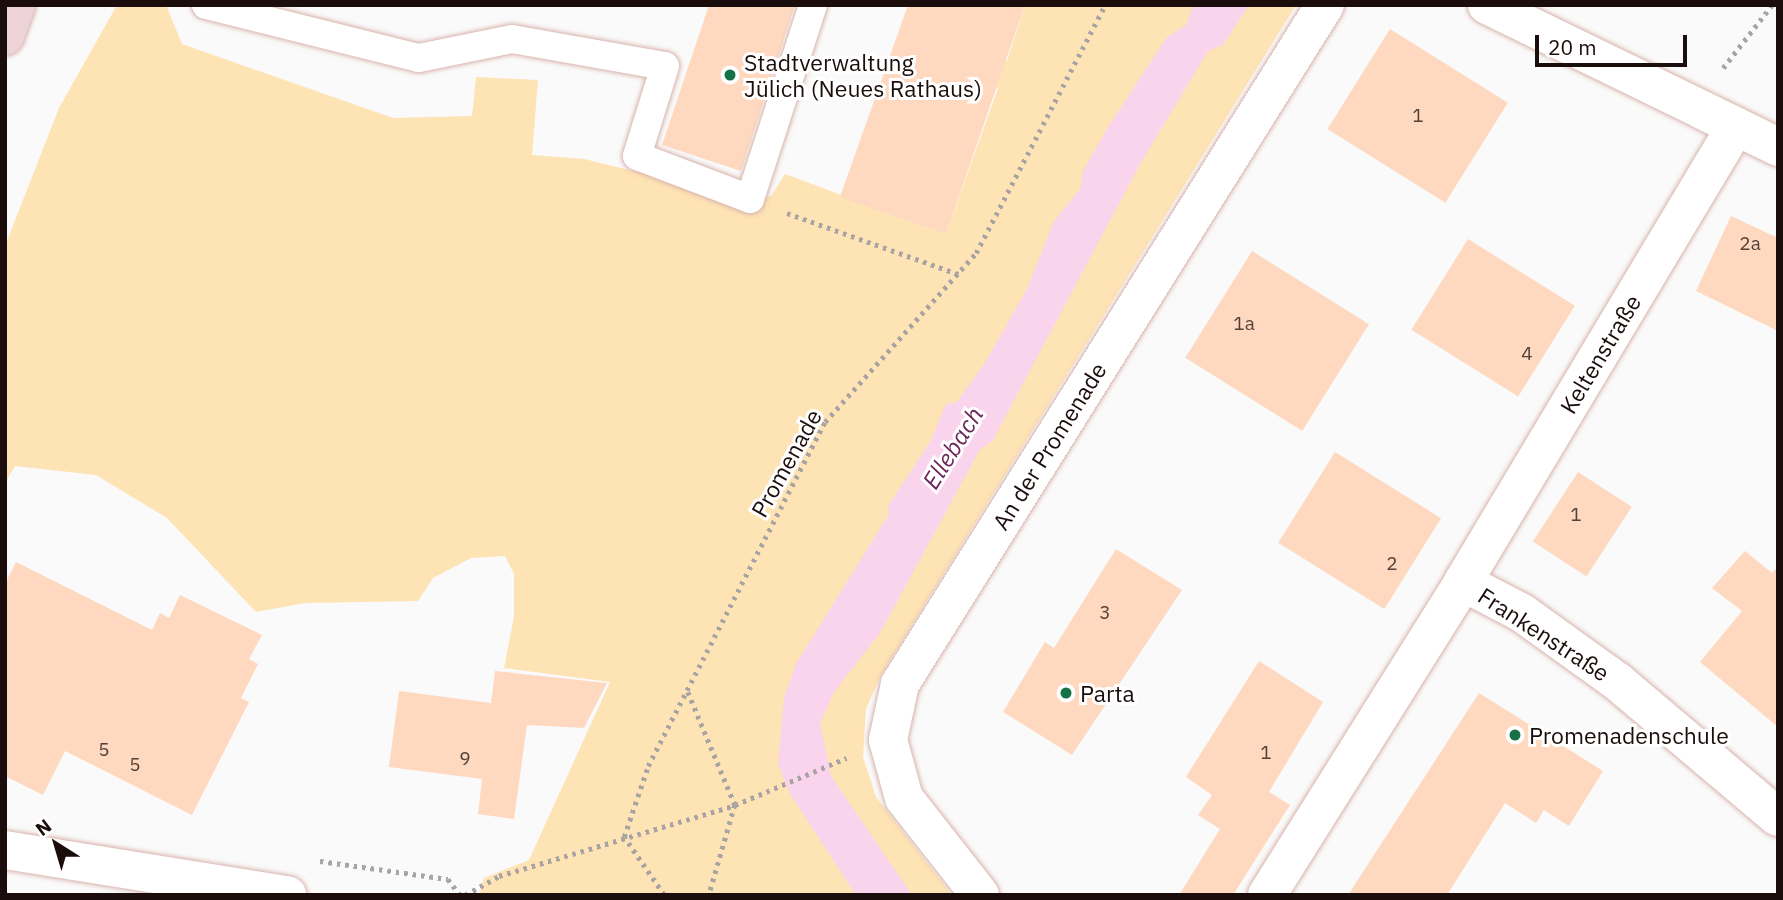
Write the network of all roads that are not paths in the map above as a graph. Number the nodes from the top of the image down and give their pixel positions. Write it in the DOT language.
graph roads {
  1 [pos="16,5"];
  2 [pos="206,5"];
  3 [pos="813,5"];
  4 [pos="1325,5"];
  5 [pos="1487,5"];
  6 [pos="5,36"];
  7 [pos="1736,126"];
  8 [pos="1778,147"];
  9 [pos="1463,582"];
  10 [pos="1778,817"];
  11 [pos="5,849"];
  12 [pos="287,895"];
  13 [pos="979,895"];
  14 [pos="1267,895"];
  1 -- 6 [label="main road"];
  2 -- 3 [label="lane"];
  4 -- 13 [label="street, An der Promenade"];
  5 -- 7 [label="street"];
  7 -- 8 [label="street"];
  7 -- 9 [label="street, Keltenstraße"];
  9 -- 10 [label="street, Frankenstraße"];
  9 -- 14 [label="street, Frankenstraße"];
  11 -- 12 [label="street"];
}
